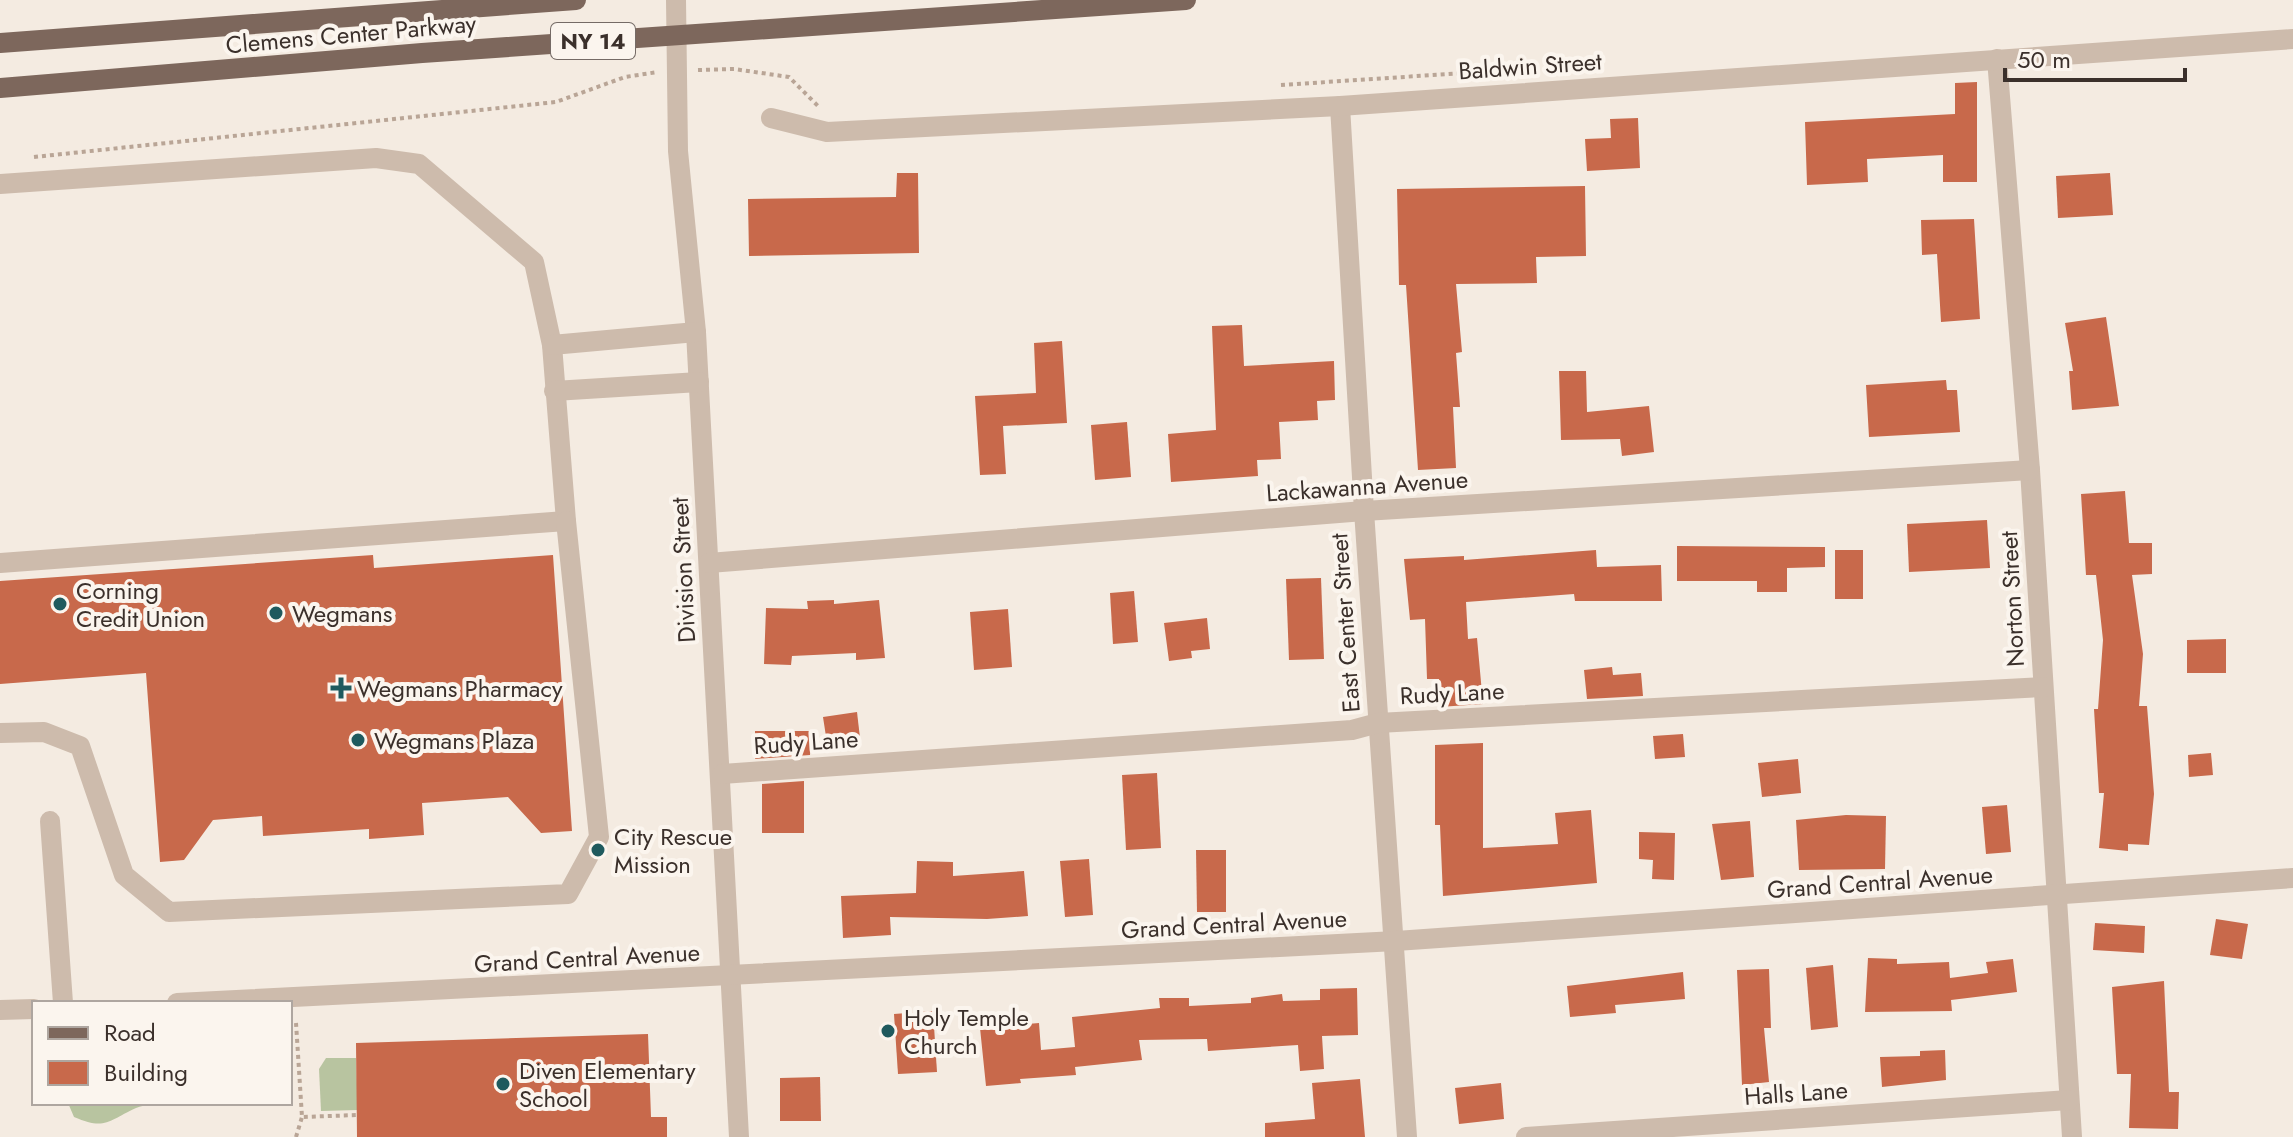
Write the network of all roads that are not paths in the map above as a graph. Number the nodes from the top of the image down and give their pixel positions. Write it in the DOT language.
graph roads {
  1 [pos="576,0"];
  2 [pos="676,0"];
  3 [pos="1186,0"];
  4 [pos="674,34"];
  5 [pos="2293,39"];
  6 [pos="0,43"];
  7 [pos="1997,59"];
  8 [pos="0,88"];
  9 [pos="1340,106"];
  10 [pos="771,118"];
  11 [pos="0,184"];
  12 [pos="696,332"];
  13 [pos="552,345"];
  14 [pos="699,382"];
  15 [pos="554,391"];
  16 [pos="2030,470"];
  17 [pos="1364,511"];
  18 [pos="566,521"];
  19 [pos="0,563"];
  20 [pos="709,563"];
  21 [pos="2043,687"];
  22 [pos="1378,723"];
  23 [pos="0,733"];
  24 [pos="722,774"];
  25 [pos="50,821"];
  26 [pos="2293,878"];
  27 [pos="2058,896"];
  28 [pos="1396,941"];
  29 [pos="731,977"];
  30 [pos="63,1001"];
  31 [pos="220,1001"];
  32 [pos="32,1009"];
  33 [pos="0,1010"];
  34 [pos="2069,1100"];
  35 [pos="739,1137"];
  36 [pos="1407,1137"];
  37 [pos="1526,1137"];
  38 [pos="2072,1137"];
  1 -- 6 [label="main road, Clemens Center Parkway / NY 14"];
  2 -- 4 [label="street, Division Street"];
  3 -- 4 [label="main road, Clemens Center Parkway / NY 14"];
  4 -- 8 [label="main road, Clemens Center Parkway / NY 14"];
  4 -- 12 [label="street, Division Street"];
  5 -- 7 [label="street, Baldwin Street"];
  7 -- 9 [label="street, Baldwin Street"];
  7 -- 16 [label="street, Norton Street"];
  9 -- 10 [label="street, Baldwin Street"];
  9 -- 17 [label="street, East Center Street"];
  11 -- 13 [label="street"];
  12 -- 13 [label="street"];
  12 -- 14 [label="street, Division Street"];
  13 -- 15 [label="street"];
  14 -- 15 [label="street"];
  14 -- 20 [label="street, Division Street"];
  15 -- 18 [label="street"];
  16 -- 17 [label="street, Lackawanna Avenue"];
  16 -- 21 [label="street, Norton Street"];
  17 -- 20 [label="street, Lackawanna Avenue"];
  17 -- 22 [label="street, East Center Street"];
  18 -- 19 [label="street"];
  18 -- 23 [label="street"];
  20 -- 24 [label="street, Division Street"];
  21 -- 22 [label="street, Rudy Lane"];
  21 -- 27 [label="street, Norton Street"];
  22 -- 24 [label="street, Rudy Lane"];
  22 -- 28 [label="street, East Center Street"];
  24 -- 29 [label="street, Division Street"];
  25 -- 30 [label="street"];
  26 -- 27 [label="street, Grand Central Avenue"];
  27 -- 28 [label="street, Grand Central Avenue"];
  27 -- 34 [label="street, Norton Street"];
  28 -- 29 [label="street, Grand Central Avenue"];
  28 -- 36 [label="street, East Center Street"];
  29 -- 31 [label="street, Grand Central Avenue"];
  29 -- 35 [label="street, Division Street"];
  32 -- 33 [label="street"];
  34 -- 37 [label="street, Halls Lane"];
  34 -- 38 [label="street, Norton Street"];
}
